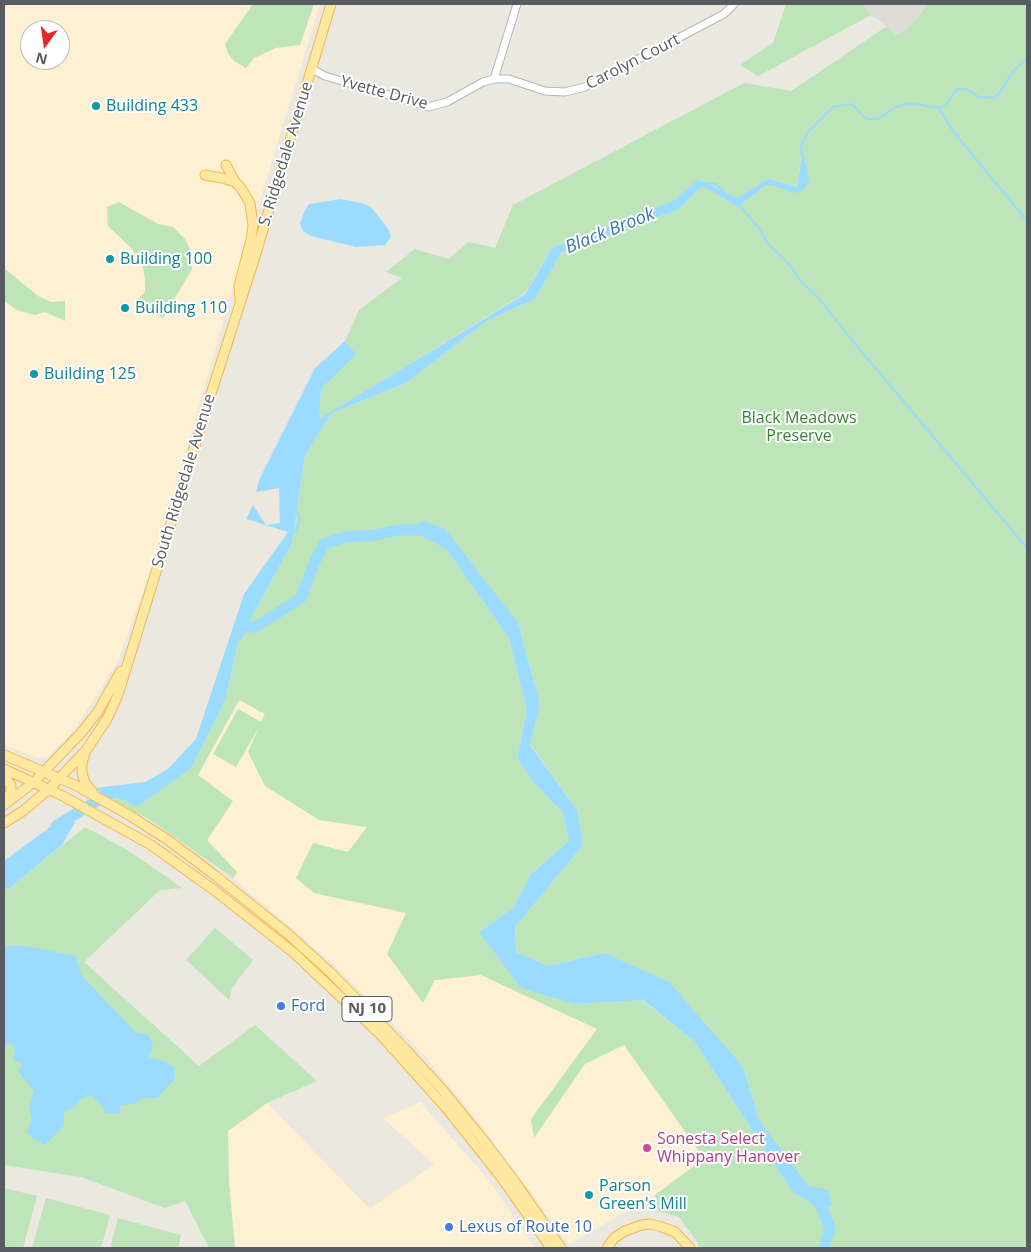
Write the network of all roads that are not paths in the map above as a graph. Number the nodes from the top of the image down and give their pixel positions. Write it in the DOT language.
graph roads {
  1 [pos="331,4"];
  2 [pos="518,4"];
  3 [pos="734,4"];
  4 [pos="312,69"];
  5 [pos="494,79"];
  6 [pos="226,165"];
  7 [pos="205,175"];
  8 [pos="235,182"];
  9 [pos="240,305"];
  10 [pos="129,657"];
  11 [pos="87,749"];
  12 [pos="4,755"];
  13 [pos="4,769"];
  14 [pos="45,772"];
  15 [pos="4,776"];
  16 [pos="59,778"];
  17 [pos="34,782"];
  18 [pos="49,789"];
  19 [pos="95,796"];
  20 [pos="4,805"];
  21 [pos="4,823"];
  22 [pos="550,1248"];
  23 [pos="561,1248"];
  24 [pos="607,1248"];
  25 [pos="690,1248"];
  1 -- 4 [label="main road, S. Ridgedale Avenue"];
  2 -- 5 [label="street"];
  3 -- 5 [label="street, Carolyn Court"];
  4 -- 5 [label="street, Yvette Drive"];
  4 -- 9 [label="main road, S. Ridgedale Avenue"];
  6 -- 8 [label="main road"];
  7 -- 8 [label="main road"];
  8 -- 9 [label="main road"];
  9 -- 10 [label="main road, South Ridgedale Avenue"];
  10 -- 11 [label="main road, South Ridgedale Avenue"];
  10 -- 14 [label="main road, South Ridgedale Avenue"];
  11 -- 16 [label="main road, South Ridgedale Avenue"];
  11 -- 19 [label="main road"];
  12 -- 14 [label="main road, NJ 10"];
  13 -- 17 [label="main road, NJ 10"];
  14 -- 16 [label="main road, NJ 10"];
  14 -- 17 [label="main road, South Ridgedale Avenue"];
  15 -- 20 [label="main road"];
  16 -- 18 [label="main road, South Ridgedale Avenue"];
  16 -- 19 [label="main road, NJ 10"];
  17 -- 18 [label="main road, NJ 10"];
  17 -- 20 [label="main road, South Ridgedale Avenue"];
  18 -- 21 [label="main road, South Ridgedale Avenue"];
  18 -- 22 [label="main road, NJ 10"];
  19 -- 23 [label="main road, NJ 10"];
  24 -- 25 [label="main road"];
}
